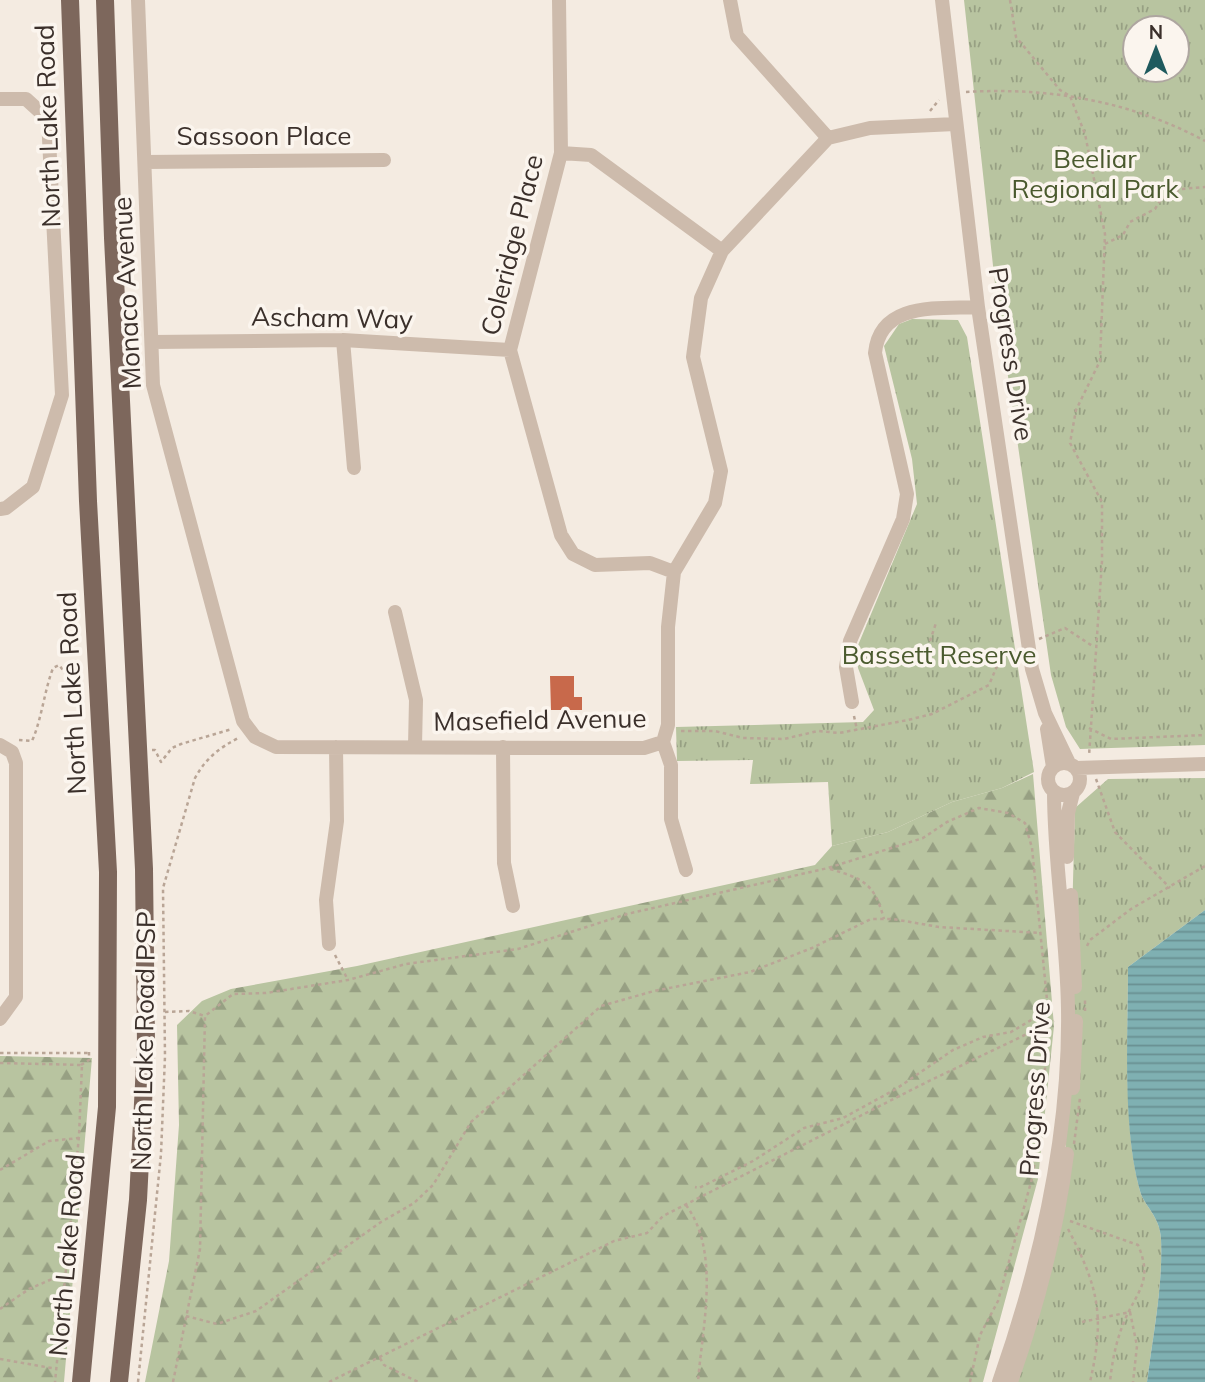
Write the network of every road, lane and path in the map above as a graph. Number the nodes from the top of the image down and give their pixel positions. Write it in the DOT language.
graph roads {
  1 [pos="70,0"];
  2 [pos="105,0"];
  3 [pos="138,0"];
  4 [pos="559,0"];
  5 [pos="730,0"];
  6 [pos="942,0"];
  7 [pos="1010,0"];
  8 [pos="952,93"];
  9 [pos="1070,96"];
  10 [pos="0,99"];
  11 [pos="927,114"];
  12 [pos="955,124"];
  13 [pos="828,138"];
  14 [pos="1205,141"];
  15 [pos="561,153"];
  16 [pos="384,160"];
  17 [pos="145,162"];
  18 [pos="1205,187"];
  19 [pos="1105,244"];
  20 [pos="722,251"];
  21 [pos="978,307"];
  22 [pos="343,340"];
  23 [pos="152,342"];
  24 [pos="510,350"];
  25 [pos="354,468"];
  26 [pos="0,509"];
  27 [pos="674,572"];
  28 [pos="395,612"];
  29 [pos="936,623"];
  30 [pos="1028,645"];
  31 [pos="1094,647"];
  32 [pos="846,669"];
  33 [pos="84,695"];
  34 [pos="852,702"];
  35 [pos="1045,713"];
  36 [pos="1089,728"];
  37 [pos="250,731"];
  38 [pos="1205,735"];
  39 [pos="664,736"];
  40 [pos="9,745"];
  41 [pos="415,746"];
  42 [pos="336,747"];
  43 [pos="503,747"];
  44 [pos="139,750"];
  45 [pos="1205,764"];
  46 [pos="1072,765"];
  47 [pos="1091,766"];
  48 [pos="1108,766"];
  49 [pos="1053,767"];
  50 [pos="1076,789"];
  51 [pos="1102,791"];
  52 [pos="1054,792"];
  53 [pos="1205,866"];
  54 [pos="828,868"];
  55 [pos="686,870"];
  56 [pos="1170,888"];
  57 [pos="513,906"];
  58 [pos="884,919"];
  59 [pos="1041,933"];
  60 [pos="329,944"];
  61 [pos="1086,950"];
  62 [pos="348,980"];
  63 [pos="1084,985"];
  64 [pos="1085,1011"];
  65 [pos="165,1012"];
  66 [pos="1068,1015"];
  67 [pos="205,1016"];
  68 [pos="0,1019"];
  69 [pos="1045,1025"];
  70 [pos="89,1052"];
  71 [pos="0,1053"];
  72 [pos="98,1055"];
  73 [pos="0,1063"];
  74 [pos="81,1065"];
  75 [pos="1080,1094"];
  76 [pos="79,1138"];
  77 [pos="1073,1148"];
  78 [pos="0,1170"];
  79 [pos="695,1187"];
  80 [pos="686,1205"];
  81 [pos="66,1273"];
  82 [pos="0,1309"];
  83 [pos="1130,1312"];
  84 [pos="186,1316"];
  85 [pos="1099,1318"];
  86 [pos="1082,1322"];
  87 [pos="380,1357"];
  88 [pos="0,1359"];
  89 [pos="57,1369"];
  90 [pos="55,1382"];
  91 [pos="81,1382"];
  92 [pos="119,1382"];
  93 [pos="138,1382"];
  94 [pos="173,1382"];
  95 [pos="329,1382"];
  96 [pos="418,1382"];
  97 [pos="698,1382"];
  98 [pos="970,1382"];
  99 [pos="999,1382"];
  100 [pos="1011,1382"];
  101 [pos="1090,1382"];
  102 [pos="1110,1382"];
  103 [pos="1133,1382"];
  1 -- 91 [label="main road, North Lake Road"];
  2 -- 44 [label="main road"];
  3 -- 17 [label="street, Monaco Avenue"];
  4 -- 15 [label="street, Coleridge Place"];
  5 -- 13 [label="street"];
  6 -- 8 [label="street, Progress Drive"];
  7 -- 9 [label="path"];
  8 -- 9 [label="path"];
  8 -- 11 [label="path"];
  8 -- 12 [label="street, Progress Drive"];
  9 -- 14 [label="path"];
  9 -- 19 [label="path"];
  10 -- 26 [label="street"];
  12 -- 13 [label="street"];
  12 -- 21 [label="street, Progress Drive"];
  13 -- 20 [label="street, Masefield Avenue"];
  15 -- 20 [label="street"];
  15 -- 24 [label="street, Coleridge Place"];
  16 -- 17 [label="street, Sassoon Place"];
  17 -- 23 [label="street, Monaco Avenue"];
  18 -- 19 [label="path"];
  19 -- 31 [label="path"];
  20 -- 27 [label="street, Masefield Avenue"];
  21 -- 30 [label="street, Progress Drive"];
  21 -- 32 [label="street"];
  22 -- 23 [label="street, Ascham Way"];
  22 -- 24 [label="street, Ascham Way"];
  22 -- 25 [label="street"];
  23 -- 37 [label="street, Monaco Avenue"];
  24 -- 27 [label="street, Coleridge Place"];
  27 -- 39 [label="street, Masefield Avenue"];
  28 -- 41 [label="street"];
  29 -- 32 [label="path"];
  30 -- 31 [label="path"];
  30 -- 35 [label="street, Progress Drive"];
  30 -- 39 [label="path"];
  31 -- 36 [label="path"];
  32 -- 34 [label="street"];
  33 -- 40 [label="path"];
  35 -- 46 [label="street, Progress Drive"];
  35 -- 49 [label="street, Progress Drive"];
  36 -- 38 [label="path"];
  36 -- 47 [label="path"];
  37 -- 42 [label="street, Masefield Avenue"];
  37 -- 44 [label="path"];
  37 -- 65 [label="path, North Lake Road PSP"];
  39 -- 43 [label="street, Masefield Avenue"];
  39 -- 55 [label="street"];
  40 -- 68 [label="street"];
  41 -- 42 [label="street, Masefield Avenue"];
  41 -- 43 [label="street, Masefield Avenue"];
  42 -- 60 [label="street"];
  43 -- 57 [label="street"];
  44 -- 92 [label="main road"];
  45 -- 48 [label="street"];
  46 -- 47 [label="street"];
  46 -- 49 [label="street"];
  46 -- 50 [label="street"];
  47 -- 48 [label="street"];
  48 -- 50 [label="street"];
  49 -- 52 [label="street"];
  50 -- 52 [label="street"];
  50 -- 100 [label="street, Progress Drive"];
  51 -- 56 [label="path"];
  52 -- 66 [label="street, Progress Drive"];
  53 -- 56 [label="path"];
  54 -- 58 [label="path"];
  54 -- 59 [label="path"];
  54 -- 62 [label="path"];
  56 -- 61 [label="path"];
  58 -- 59 [label="path"];
  58 -- 84 [label="path"];
  59 -- 79 [label="path"];
  60 -- 62 [label="path"];
  62 -- 67 [label="path"];
  63 -- 64 [label="path"];
  65 -- 67 [label="path"];
  65 -- 93 [label="path, North Lake Road PSP"];
  66 -- 69 [label="path"];
  66 -- 99 [label="street, Progress Drive"];
  67 -- 84 [label="path"];
  69 -- 80 [label="path"];
  69 -- 98 [label="path"];
  70 -- 71 [label="path"];
  70 -- 72 [label="path"];
  70 -- 74 [label="path"];
  73 -- 74 [label="path"];
  74 -- 76 [label="path"];
  75 -- 77 [label="path"];
  76 -- 78 [label="path"];
  76 -- 81 [label="path"];
  80 -- 87 [label="path"];
  80 -- 97 [label="path"];
  81 -- 82 [label="path"];
  81 -- 89 [label="path"];
  83 -- 85 [label="path"];
  83 -- 85 [label="path"];
  83 -- 102 [label="path"];
  83 -- 103 [label="path"];
  84 -- 94 [label="path"];
  85 -- 86 [label="path"];
  85 -- 101 [label="path"];
  87 -- 95 [label="path"];
  87 -- 96 [label="path"];
  88 -- 89 [label="path"];
  89 -- 90 [label="path"];
}
